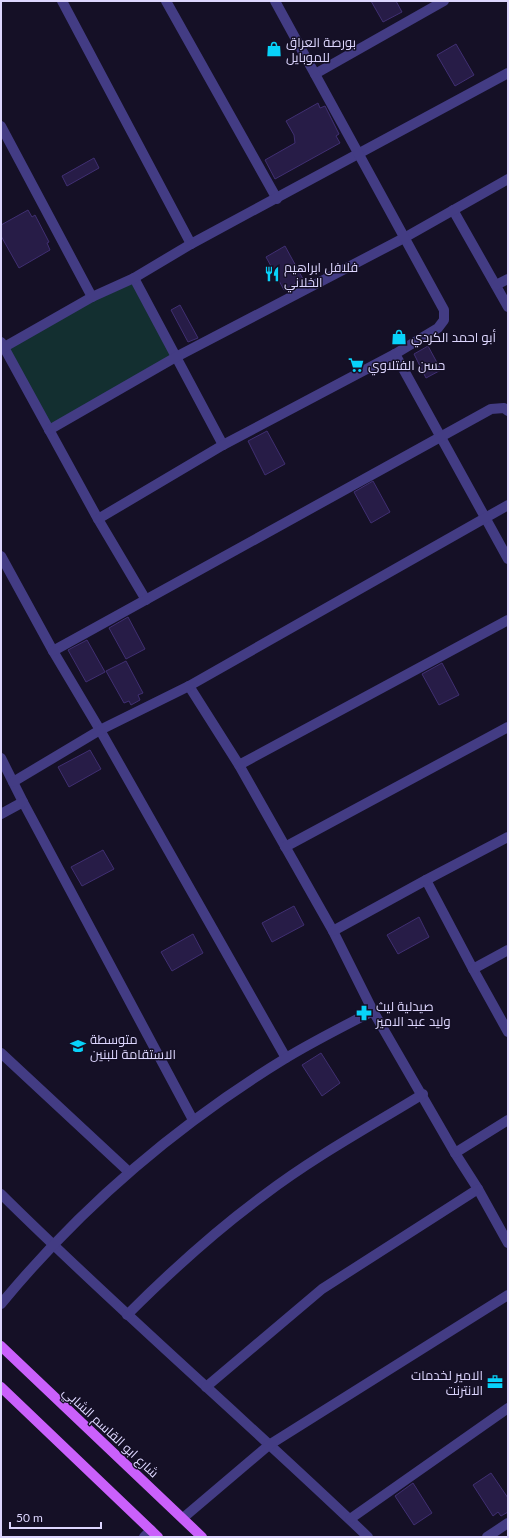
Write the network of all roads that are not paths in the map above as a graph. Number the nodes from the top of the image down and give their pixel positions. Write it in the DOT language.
graph roads {
  1 [pos="62,1"];
  2 [pos="166,1"];
  3 [pos="275,1"];
  4 [pos="444,1"];
  5 [pos="508,73"];
  6 [pos="315,74"];
  7 [pos="1,126"];
  8 [pos="358,154"];
  9 [pos="508,179"];
  10 [pos="277,199"];
  11 [pos="454,210"];
  12 [pos="404,238"];
  13 [pos="191,244"];
  14 [pos="134,278"];
  15 [pos="508,279"];
  16 [pos="496,285"];
  17 [pos="92,297"];
  18 [pos="508,307"];
  19 [pos="2,346"];
  20 [pos="395,354"];
  21 [pos="176,357"];
  22 [pos="508,412"];
  23 [pos="49,430"];
  24 [pos="440,437"];
  25 [pos="223,445"];
  26 [pos="508,505"];
  27 [pos="485,518"];
  28 [pos="98,519"];
  29 [pos="1,556"];
  30 [pos="508,559"];
  31 [pos="146,600"];
  32 [pos="508,620"];
  33 [pos="53,651"];
  34 [pos="189,686"];
  35 [pos="508,727"];
  36 [pos="100,730"];
  37 [pos="1,758"];
  38 [pos="239,765"];
  39 [pos="13,782"];
  40 [pos="23,802"];
  41 [pos="1,814"];
  42 [pos="508,837"];
  43 [pos="285,847"];
  44 [pos="426,880"];
  45 [pos="333,932"];
  46 [pos="508,950"];
  47 [pos="473,969"];
  48 [pos="373,1010"];
  49 [pos="508,1032"];
  50 [pos="1,1053"];
  51 [pos="286,1058"];
  52 [pos="423,1094"];
  53 [pos="194,1120"];
  54 [pos="508,1120"];
  55 [pos="455,1153"];
  56 [pos="129,1172"];
  57 [pos="478,1189"];
  58 [pos="1,1194"];
  59 [pos="508,1243"];
  60 [pos="52,1246"];
  61 [pos="508,1295"];
  62 [pos="1,1304"];
  63 [pos="127,1315"];
  64 [pos="1,1346"];
  65 [pos="1,1387"];
  66 [pos="206,1387"];
  67 [pos="508,1408"];
  68 [pos="269,1446"];
  69 [pos="183,1518"];
  70 [pos="350,1519"];
  71 [pos="508,1523"];
  72 [pos="151,1535"];
  73 [pos="202,1537"];
  74 [pos="368,1537"];
  75 [pos="487,1537"];
  1 -- 13 [label="street"];
  2 -- 10 [label="street"];
  3 -- 6 [label="street"];
  4 -- 6 [label="street"];
  5 -- 8 [label="street"];
  6 -- 8 [label="street"];
  7 -- 17 [label="street"];
  8 -- 10 [label="street"];
  8 -- 12 [label="street"];
  9 -- 11 [label="street"];
  10 -- 13 [label="street"];
  11 -- 12 [label="street"];
  11 -- 16 [label="street"];
  12 -- 20 [label="street"];
  12 -- 21 [label="street"];
  13 -- 14 [label="street"];
  14 -- 17 [label="street"];
  14 -- 21 [label="street"];
  15 -- 16 [label="street"];
  16 -- 18 [label="street"];
  17 -- 19 [label="street"];
  19 -- 23 [label="street"];
  20 -- 24 [label="street"];
  20 -- 25 [label="street"];
  21 -- 23 [label="street"];
  21 -- 25 [label="street"];
  22 -- 24 [label="street"];
  23 -- 28 [label="street"];
  24 -- 27 [label="street"];
  24 -- 31 [label="street"];
  25 -- 28 [label="street"];
  26 -- 27 [label="street"];
  27 -- 30 [label="street"];
  27 -- 34 [label="street"];
  28 -- 31 [label="street"];
  29 -- 33 [label="street"];
  31 -- 33 [label="street"];
  32 -- 38 [label="street"];
  33 -- 36 [label="street"];
  34 -- 36 [label="street"];
  34 -- 38 [label="street"];
  35 -- 43 [label="street"];
  36 -- 39 [label="street"];
  36 -- 51 [label="street"];
  37 -- 39 [label="street"];
  38 -- 43 [label="street"];
  39 -- 40 [label="street"];
  40 -- 41 [label="street"];
  40 -- 53 [label="street"];
  42 -- 44 [label="street"];
  43 -- 45 [label="street"];
  44 -- 45 [label="street"];
  44 -- 47 [label="street"];
  45 -- 48 [label="street"];
  46 -- 47 [label="street"];
  47 -- 49 [label="street"];
  48 -- 51 [label="street"];
  48 -- 52 [label="street"];
  50 -- 56 [label="street"];
  51 -- 53 [label="street"];
  52 -- 55 [label="street"];
  52 -- 63 [label="street"];
  53 -- 56 [label="street"];
  54 -- 55 [label="street"];
  55 -- 57 [label="street"];
  56 -- 60 [label="street"];
  57 -- 59 [label="street"];
  57 -- 66 [label="street"];
  58 -- 60 [label="street"];
  60 -- 62 [label="street"];
  60 -- 63 [label="street"];
  61 -- 68 [label="street"];
  63 -- 66 [label="street"];
  64 -- 69 [label="main road, شارع ابو القاسم الشابي"];
  65 -- 72 [label="main road"];
  66 -- 68 [label="street"];
  67 -- 70 [label="street"];
  68 -- 69 [label="street"];
  68 -- 70 [label="street"];
  69 -- 73 [label="main road, شارع ابو القاسم الشابي"];
  70 -- 74 [label="street"];
  71 -- 75 [label="street"];
}
